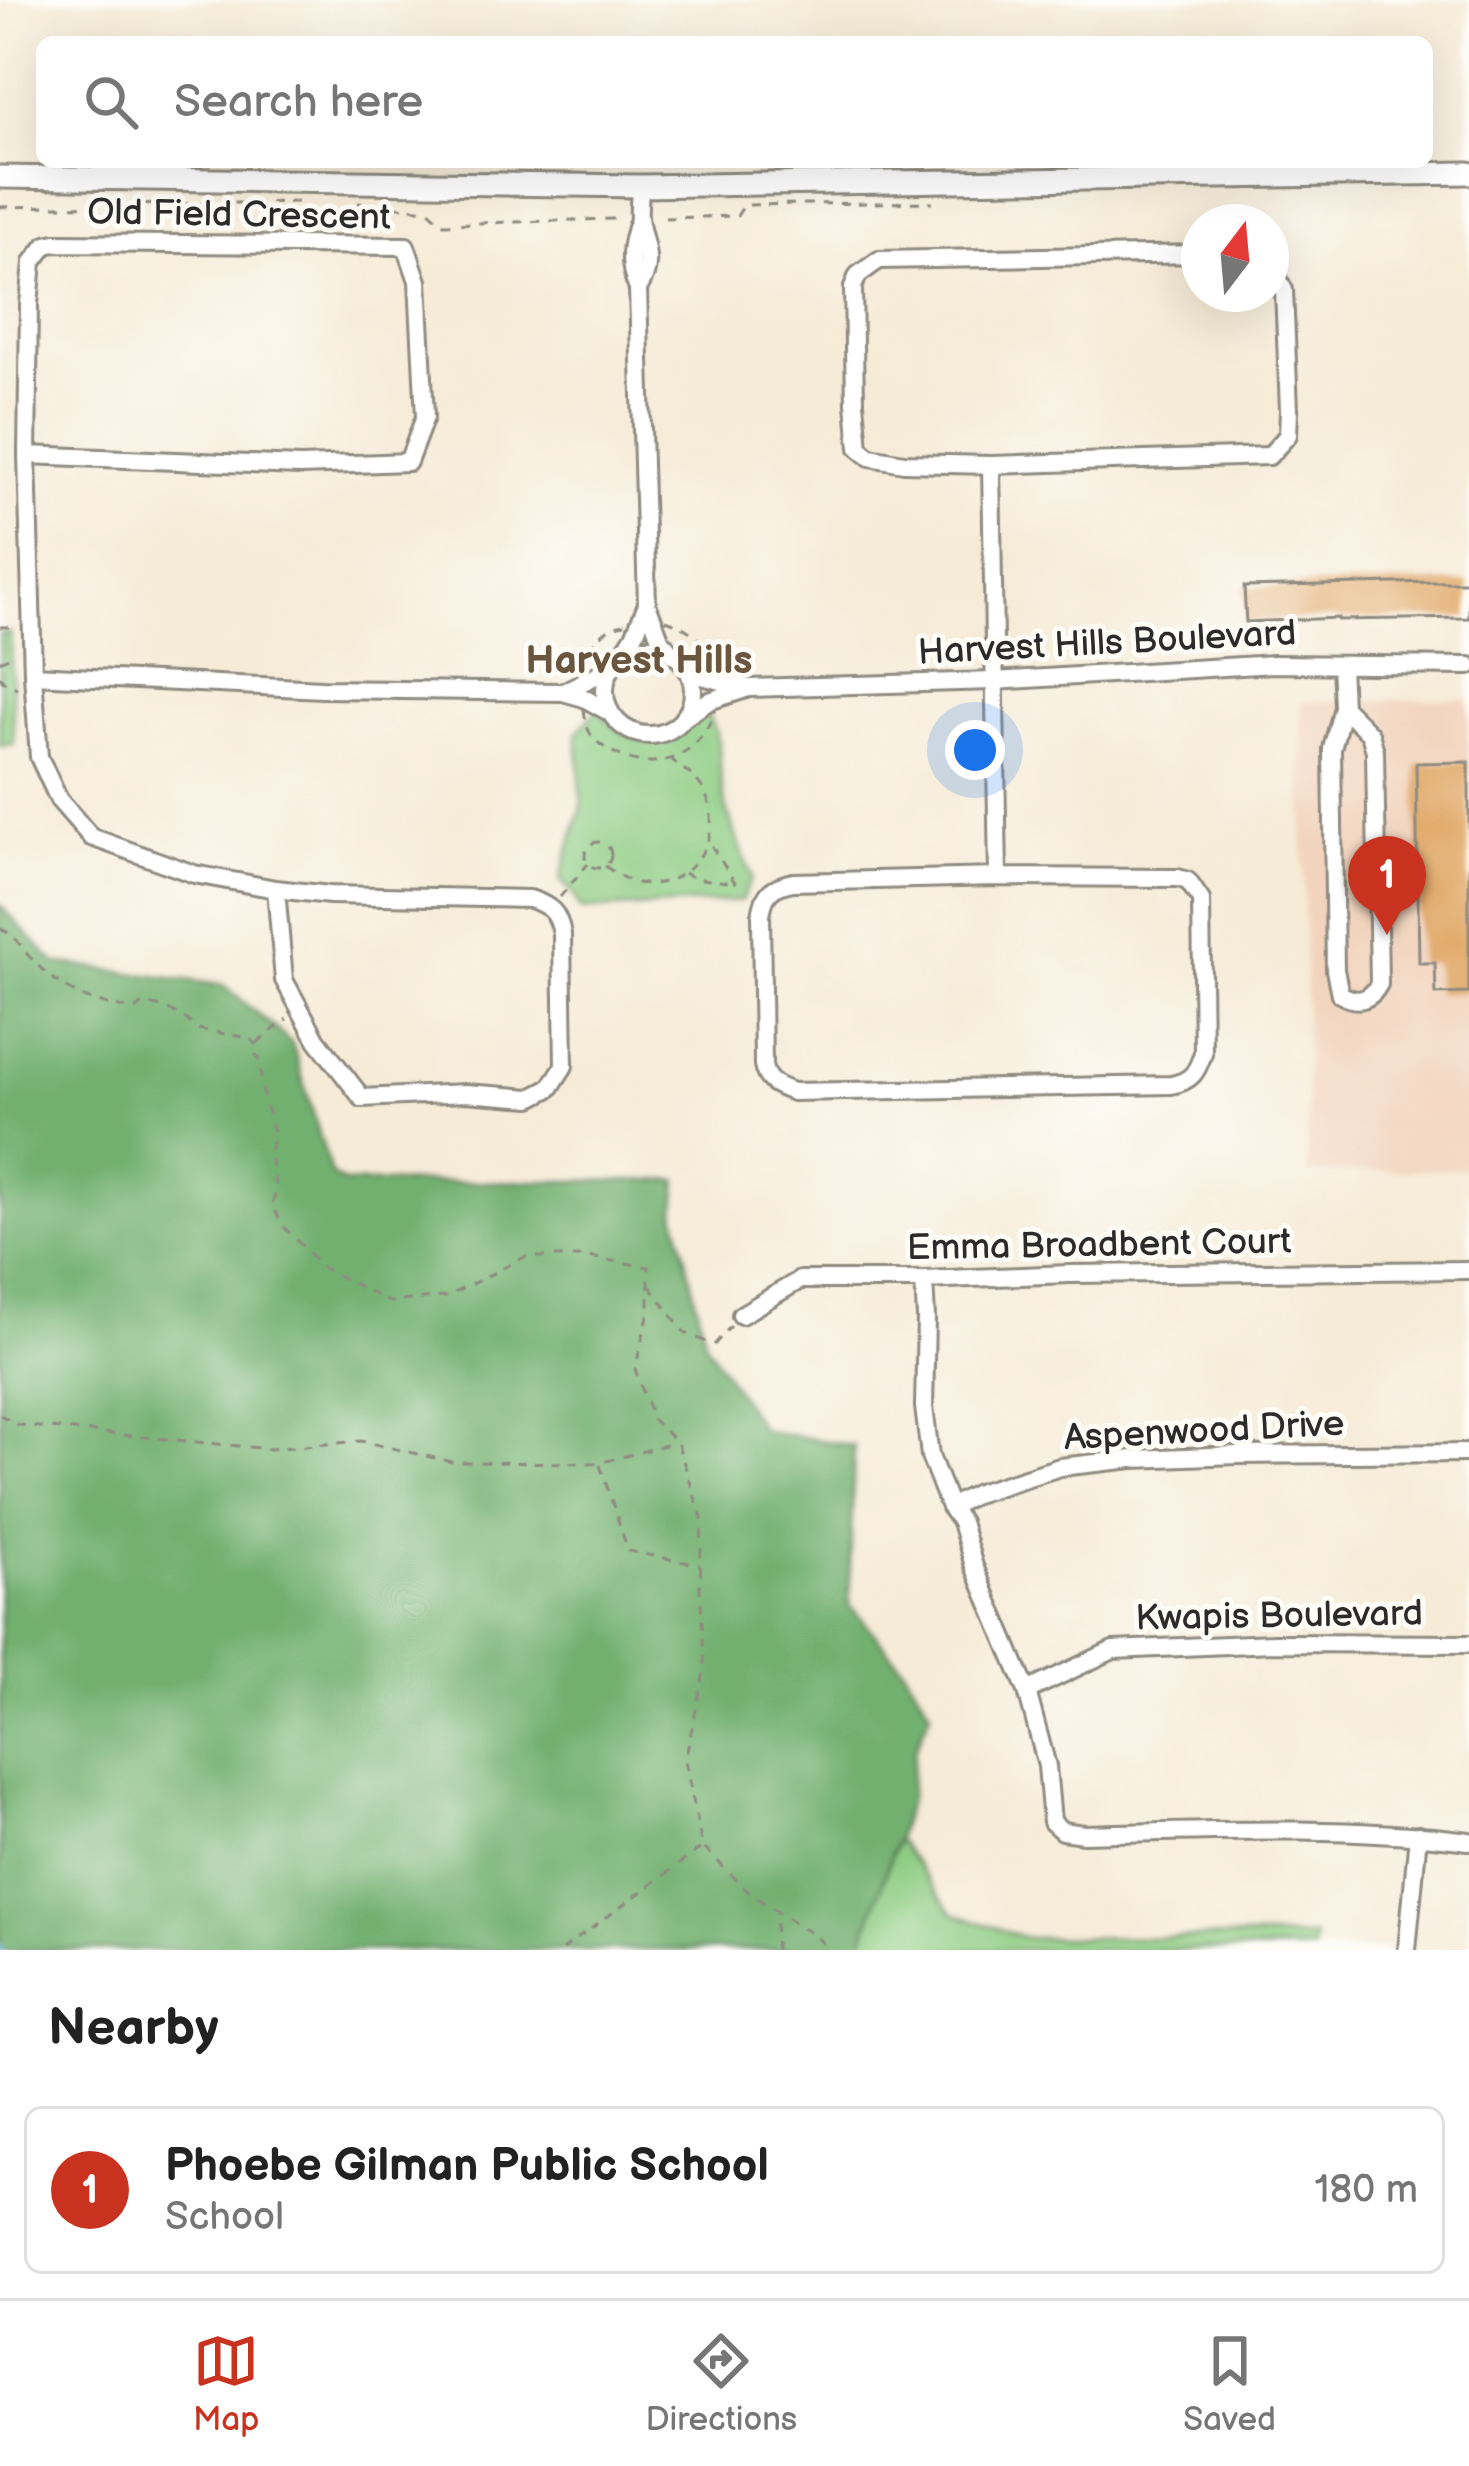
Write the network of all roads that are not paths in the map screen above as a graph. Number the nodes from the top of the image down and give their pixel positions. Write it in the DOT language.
graph roads {
  1 [pos="1469,172"];
  2 [pos="0,177"];
  3 [pos="640,187"];
  4 [pos="1181,254"];
  5 [pos="1285,312"];
  6 [pos="27,455"];
  7 [pos="991,465"];
  8 [pos="646,616"];
  9 [pos="680,660"];
  10 [pos="616,662"];
  11 [pos="1341,665"];
  12 [pos="1469,667"];
  13 [pos="33,675"];
  14 [pos="994,681"];
  15 [pos="718,689"];
  16 [pos="584,691"];
  17 [pos="1343,707"];
  18 [pos="609,712"];
  19 [pos="685,717"];
  20 [pos="998,877"];
  21 [pos="276,889"];
  22 [pos="1469,1270"];
  23 [pos="924,1280"];
  24 [pos="741,1315"];
  25 [pos="1469,1453"];
  26 [pos="950,1507"];
  27 [pos="1469,1644"];
  28 [pos="1027,1691"];
  29 [pos="1418,1835"];
  30 [pos="1469,1841"];
  31 [pos="1407,1950"];
  1 -- 3 [label="main road"];
  2 -- 3 [label="main road"];
  3 -- 8 [label="street"];
  4 -- 7 [label="street"];
  5 -- 7 [label="street"];
  6 -- 6 [label="street, Old Field Crescent"];
  6 -- 13 [label="street, Old Field Crescent"];
  7 -- 14 [label="street"];
  8 -- 9 [label="street"];
  8 -- 10 [label="street"];
  9 -- 10 [label="street"];
  9 -- 15 [label="street, Harvest Hills Boulevard"];
  9 -- 19 [label="street"];
  10 -- 16 [label="street"];
  10 -- 18 [label="street"];
  11 -- 12 [label="street, Harvest Hills Boulevard"];
  11 -- 14 [label="street, Harvest Hills Boulevard"];
  11 -- 17 [label="street"];
  13 -- 16 [label="street"];
  13 -- 21 [label="street, Old Field Crescent"];
  14 -- 15 [label="street, Harvest Hills Boulevard"];
  14 -- 20 [label="street"];
  15 -- 19 [label="street"];
  16 -- 18 [label="street"];
  17 -- 17 [label="street"];
  18 -- 19 [label="street"];
  20 -- 20 [label="street"];
  21 -- 21 [label="street, Old Field Crescent"];
  22 -- 23 [label="street, Emma Broadbent Court"];
  23 -- 24 [label="street, Emma Broadbent Court"];
  23 -- 26 [label="street"];
  25 -- 26 [label="street, Aspenwood Drive"];
  26 -- 28 [label="street"];
  27 -- 28 [label="street, Kwapis Boulevard"];
  28 -- 29 [label="street"];
  29 -- 30 [label="street"];
  29 -- 31 [label="street"];
}
